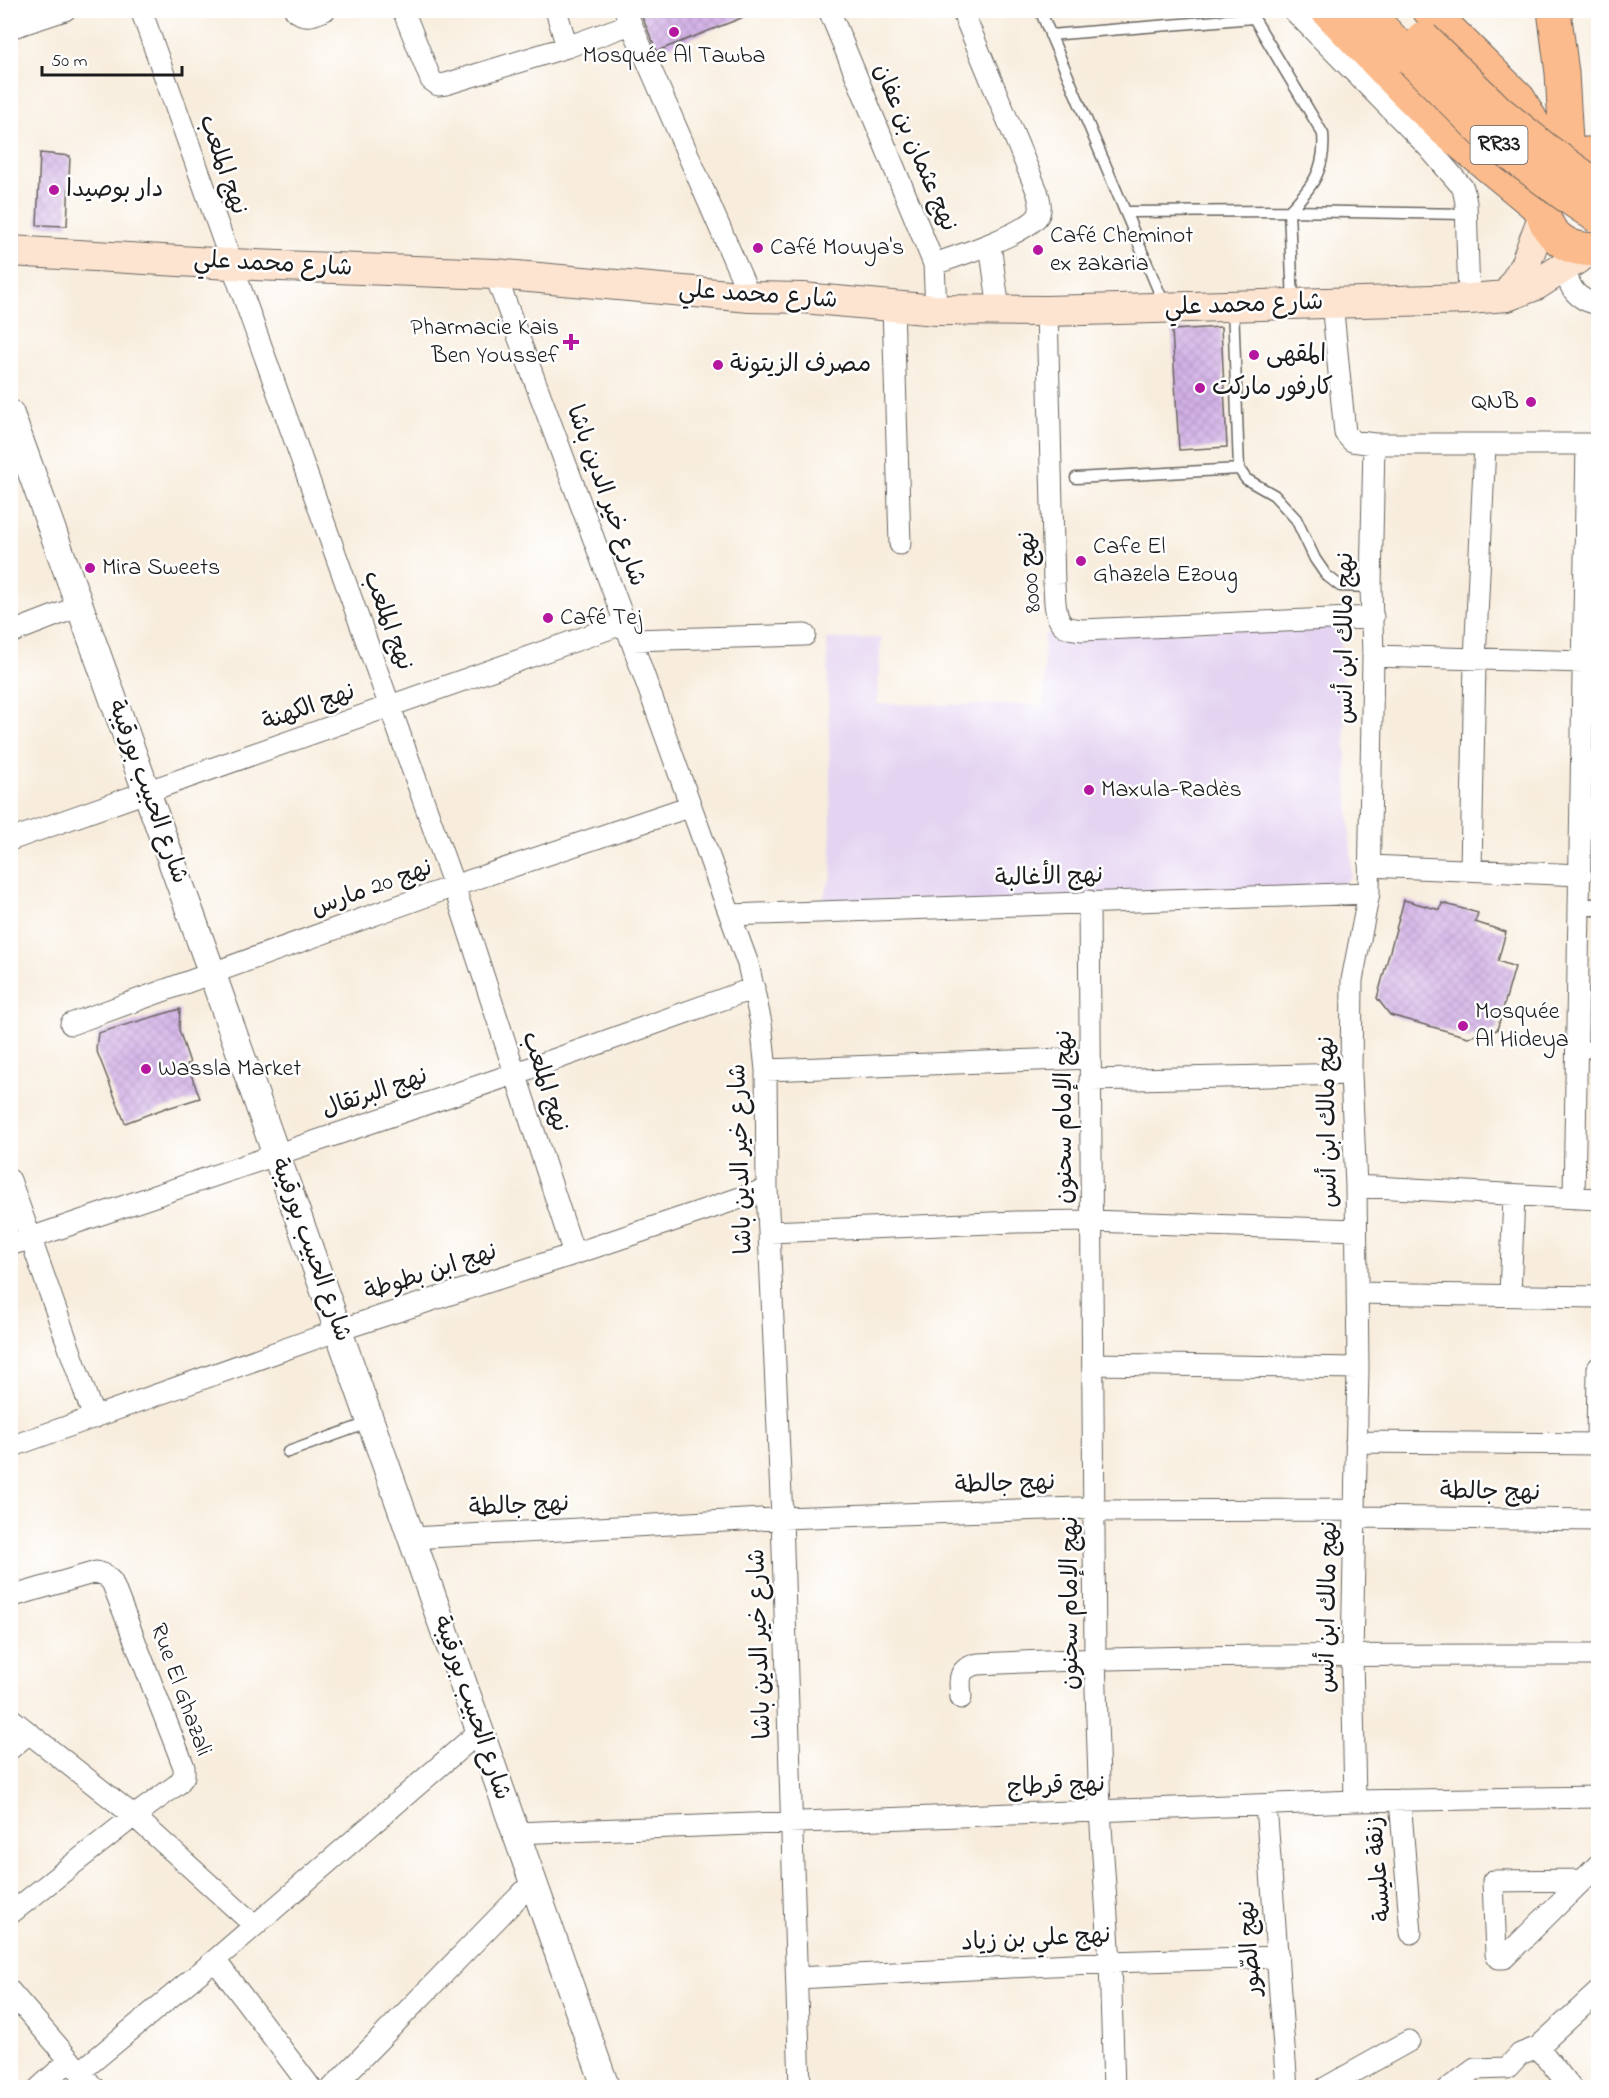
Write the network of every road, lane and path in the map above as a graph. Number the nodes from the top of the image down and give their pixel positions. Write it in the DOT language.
graph roads {
  1 [pos="65,10"];
  2 [pos="141,10"];
  3 [pos="295,10"];
  4 [pos="325,10"];
  5 [pos="404,10"];
  6 [pos="555,10"];
  7 [pos="829,10"];
  8 [pos="962,10"];
  9 [pos="1040,10"];
  10 [pos="1293,10"];
  11 [pos="1327,10"];
  12 [pos="1364,10"];
  13 [pos="1396,10"];
  14 [pos="1429,10"];
  15 [pos="1554,10"];
  16 [pos="1251,14"];
  17 [pos="628,17"];
  18 [pos="10,28"];
  19 [pos="1050,34"];
  20 [pos="567,47"];
  21 [pos="1574,159"];
  22 [pos="1599,187"];
  23 [pos="1289,211"];
  24 [pos="1127,212"];
  25 [pos="1466,214"];
  26 [pos="1542,214"];
  27 [pos="1599,217"];
  28 [pos="990,244"];
  29 [pos="1595,250"];
  30 [pos="10,251"];
  31 [pos="230,264"];
  32 [pos="934,264"];
  33 [pos="1565,268"];
  34 [pos="495,274"];
  35 [pos="1506,296"];
  36 [pos="750,297"];
  37 [pos="1469,299"];
  38 [pos="1332,302"];
  39 [pos="1293,303"];
  40 [pos="1599,304"];
  41 [pos="892,306"];
  42 [pos="1233,306"];
  43 [pos="1166,309"];
  44 [pos="936,310"];
  45 [pos="999,310"];
  46 [pos="1047,311"];
  47 [pos="10,413"];
  48 [pos="1374,444"];
  49 [pos="1593,444"];
  50 [pos="1485,445"];
  51 [pos="1239,469"];
  52 [pos="1077,478"];
  53 [pos="900,544"];
  54 [pos="1371,587"];
  55 [pos="80,606"];
  56 [pos="1373,617"];
  57 [pos="628,632"];
  58 [pos="10,633"];
  59 [pos="805,635"];
  60 [pos="1373,656"];
  61 [pos="1475,660"];
  62 [pos="1584,662"];
  63 [pos="391,706"];
  64 [pos="1590,758"];
  65 [pos="147,794"];
  66 [pos="691,806"];
  67 [pos="10,840"];
  68 [pos="1369,866"];
  69 [pos="1471,870"];
  70 [pos="1581,875"];
  71 [pos="454,886"];
  72 [pos="1369,893"];
  73 [pos="1089,901"];
  74 [pos="1589,907"];
  75 [pos="730,915"];
  76 [pos="212,973"];
  77 [pos="754,988"];
  78 [pos="71,1024"];
  79 [pos="1588,1050"];
  80 [pos="1090,1058"];
  81 [pos="766,1070"];
  82 [pos="514,1074"];
  83 [pos="1351,1074"];
  84 [pos="1090,1080"];
  85 [pos="275,1155"];
  86 [pos="10,1180"];
  87 [pos="1356,1186"];
  88 [pos="767,1189"];
  89 [pos="1514,1196"];
  90 [pos="1574,1198"];
  91 [pos="1599,1199"];
  92 [pos="1091,1221"];
  93 [pos="1356,1230"];
  94 [pos="769,1232"];
  95 [pos="32,1237"];
  96 [pos="10,1245"];
  97 [pos="574,1254"];
  98 [pos="1357,1293"];
  99 [pos="1510,1296"];
  100 [pos="1599,1297"];
  101 [pos="339,1330"];
  102 [pos="1093,1364"];
  103 [pos="1358,1368"];
  104 [pos="1599,1368"];
  105 [pos="94,1418"];
  106 [pos="372,1422"];
  107 [pos="1356,1442"];
  108 [pos="1598,1444"];
  109 [pos="10,1447"];
  110 [pos="288,1452"];
  111 [pos="1096,1511"];
  112 [pos="1355,1517"];
  113 [pos="782,1518"];
  114 [pos="1599,1520"];
  115 [pos="412,1538"];
  116 [pos="10,1596"];
  117 [pos="1352,1655"];
  118 [pos="1599,1655"];
  119 [pos="1095,1658"];
  120 [pos="961,1698"];
  121 [pos="10,1718"];
  122 [pos="480,1731"];
  123 [pos="29,1733"];
  124 [pos="10,1749"];
  125 [pos="1599,1797"];
  126 [pos="1400,1800"];
  127 [pos="1355,1801"];
  128 [pos="1266,1804"];
  129 [pos="1100,1811"];
  130 [pos="134,1816"];
  131 [pos="792,1822"];
  132 [pos="515,1833"];
  133 [pos="1599,1865"];
  134 [pos="1584,1880"];
  135 [pos="533,1882"];
  136 [pos="10,1914"];
  137 [pos="254,1926"];
  138 [pos="1411,1933"];
  139 [pos="1278,1957"];
  140 [pos="215,1960"];
  141 [pos="1110,1962"];
  142 [pos="796,1978"];
  143 [pos="10,1991"];
  144 [pos="1599,1992"];
  145 [pos="1409,2041"];
  146 [pos="1538,2047"];
  147 [pos="1476,2069"];
  148 [pos="83,2078"];
  149 [pos="602,2086"];
  150 [pos="39,2088"];
  151 [pos="311,2088"];
  152 [pos="332,2088"];
  153 [pos="800,2088"];
  154 [pos="1114,2088"];
  155 [pos="1287,2088"];
  156 [pos="1325,2088"];
  157 [pos="1449,2088"];
  158 [pos="1491,2088"];
  159 [pos="1571,2088"];
  1 -- 18 [label="street"];
  2 -- 31 [label="street, نهج الملعب"];
  3 -- 4 [label="street"];
  5 -- 20 [label="street"];
  6 -- 20 [label="street"];
  7 -- 32 [label="street, نهج عثمان بن عفان"];
  8 -- 28 [label="street"];
  9 -- 19 [label="lane"];
  10 -- 25 [label="street"];
  11 -- 26 [label="highway"];
  12 -- 27 [label="highway, RR33, bridge"];
  13 -- 22 [label="highway, RR33, bridge"];
  14 -- 21 [label="highway"];
  15 -- 21 [label="highway"];
  16 -- 19 [label="lane"];
  16 -- 23 [label="lane"];
  17 -- 20 [label="street"];
  17 -- 36 [label="street"];
  19 -- 24 [label="lane"];
  21 -- 26 [label="highway"];
  23 -- 24 [label="lane"];
  23 -- 25 [label="lane"];
  23 -- 39 [label="lane"];
  24 -- 43 [label="lane"];
  25 -- 37 [label="street"];
  26 -- 29 [label="highway"];
  26 -- 35 [label="main road"];
  28 -- 32 [label="street"];
  28 -- 45 [label="street"];
  29 -- 33 [label="main road, شارع محمد علي"];
  30 -- 31 [label="main road, شارع محمد علي"];
  31 -- 34 [label="main road, شارع محمد علي"];
  31 -- 63 [label="street, نهج الملعب"];
  32 -- 44 [label="street, نهج عثمان بن عفان"];
  33 -- 35 [label="main road, شارع محمد علي"];
  33 -- 40 [label="street"];
  34 -- 36 [label="main road, شارع محمد علي"];
  34 -- 57 [label="street, شارع خير الدين باشا"];
  35 -- 37 [label="main road, شارع محمد علي"];
  36 -- 41 [label="main road, شارع محمد علي"];
  37 -- 38 [label="main road, شارع محمد علي"];
  38 -- 39 [label="main road, شارع محمد علي"];
  38 -- 48 [label="street"];
  39 -- 42 [label="main road, شارع محمد علي"];
  41 -- 44 [label="main road, شارع محمد علي"];
  41 -- 53 [label="street"];
  42 -- 43 [label="main road, شارع محمد علي"];
  42 -- 51 [label="lane"];
  43 -- 46 [label="main road, شارع محمد علي"];
  44 -- 45 [label="main road, شارع محمد علي"];
  45 -- 46 [label="main road, شارع محمد علي"];
  46 -- 56 [label="street, نهج 8000"];
  47 -- 55 [label="street, شارع الحبيب بورقيبة"];
  48 -- 50 [label="street"];
  48 -- 54 [label="street, نهج مالك ابن أنس"];
  49 -- 50 [label="street"];
  49 -- 62 [label="street"];
  50 -- 61 [label="street"];
  51 -- 52 [label="lane"];
  51 -- 54 [label="lane"];
  54 -- 56 [label="street, نهج مالك ابن أنس"];
  55 -- 58 [label="street"];
  55 -- 65 [label="street, شارع الحبيب بورقيبة"];
  56 -- 60 [label="street, نهج مالك ابن أنس"];
  57 -- 59 [label="street, نهج الكهنة"];
  57 -- 63 [label="street, نهج الكهنة"];
  57 -- 66 [label="street, شارع خير الدين باشا"];
  60 -- 61 [label="street"];
  60 -- 68 [label="street, نهج مالك ابن أنس"];
  61 -- 62 [label="street"];
  61 -- 69 [label="street"];
  62 -- 64 [label="street"];
  63 -- 65 [label="street, نهج الكهنة"];
  63 -- 71 [label="street, نهج الملعب"];
  64 -- 70 [label="street"];
  65 -- 67 [label="street, نهج الكهنة"];
  65 -- 76 [label="street, شارع الحبيب بورقيبة"];
  66 -- 71 [label="street, نهج 20 مارس"];
  66 -- 75 [label="street, شارع خير الدين باشا"];
  68 -- 69 [label="street"];
  68 -- 72 [label="street, نهج مالك ابن أنس"];
  69 -- 70 [label="street"];
  70 -- 74 [label="street"];
  71 -- 76 [label="street, نهج 20 مارس"];
  71 -- 82 [label="street, نهج الملعب"];
  72 -- 73 [label="street, نهج الأغالبة"];
  72 -- 83 [label="street, نهج مالك ابن أنس"];
  73 -- 75 [label="street, نهج الأغالبة"];
  73 -- 80 [label="street, نهج الإمام سحنون"];
  74 -- 79 [label="street"];
  75 -- 77 [label="street, شارع خير الدين باشا"];
  76 -- 78 [label="street, نهج 20 مارس"];
  76 -- 85 [label="street, شارع الحبيب بورقيبة"];
  77 -- 81 [label="street, شارع خير الدين باشا"];
  77 -- 82 [label="street, نهج البرتقال"];
  79 -- 90 [label="street"];
  80 -- 81 [label="street"];
  80 -- 84 [label="street, نهج الإمام سحنون"];
  81 -- 88 [label="street, شارع خير الدين باشا"];
  82 -- 85 [label="street, نهج البرتقال"];
  82 -- 97 [label="street, نهج الملعب"];
  83 -- 84 [label="street"];
  83 -- 87 [label="street, نهج مالك ابن أنس"];
  84 -- 92 [label="street, نهج الإمام سحنون"];
  85 -- 95 [label="street, نهج البرتقال"];
  85 -- 101 [label="street, شارع الحبيب بورقيبة"];
  86 -- 95 [label="street"];
  87 -- 89 [label="street"];
  87 -- 93 [label="street, نهج مالك ابن أنس"];
  88 -- 94 [label="street, شارع خير الدين باشا"];
  88 -- 97 [label="street, نهج ابن بطوطة"];
  89 -- 90 [label="street"];
  89 -- 99 [label="street"];
  90 -- 91 [label="street"];
  92 -- 93 [label="street"];
  92 -- 94 [label="street"];
  92 -- 102 [label="street, نهج الإمام سحنون"];
  93 -- 98 [label="street, نهج مالك ابن أنس"];
  94 -- 113 [label="street, شارع خير الدين باشا"];
  95 -- 96 [label="street, نهج البرتقال"];
  95 -- 105 [label="street"];
  97 -- 101 [label="street, نهج ابن بطوطة"];
  98 -- 99 [label="street"];
  98 -- 103 [label="street, نهج مالك ابن أنس"];
  99 -- 100 [label="street"];
  101 -- 105 [label="street, نهج ابن بطوطة"];
  101 -- 106 [label="street, شارع الحبيب بورقيبة"];
  102 -- 103 [label="street"];
  102 -- 111 [label="street, نهج الإمام سحنون"];
  103 -- 107 [label="street, نهج مالك ابن أنس"];
  104 -- 108 [label="street"];
  105 -- 109 [label="street, نهج ابن بطوطة"];
  106 -- 110 [label="lane"];
  106 -- 115 [label="street, شارع الحبيب بورقيبة"];
  107 -- 108 [label="street"];
  107 -- 112 [label="street, نهج مالك ابن أنس"];
  111 -- 112 [label="street, نهج جالطة"];
  111 -- 113 [label="street, نهج جالطة"];
  111 -- 119 [label="street, نهج الإمام سحنون"];
  112 -- 114 [label="street, نهج جالطة"];
  112 -- 117 [label="street, نهج مالك ابن أنس"];
  113 -- 115 [label="street, نهج جالطة"];
  113 -- 131 [label="street, شارع خير الدين باشا"];
  115 -- 122 [label="street, شارع الحبيب بورقيبة"];
  116 -- 130 [label="street, Rue El Ghazali"];
  117 -- 118 [label="street"];
  117 -- 119 [label="street"];
  117 -- 127 [label="street, نهج مالك ابن أنس"];
  119 -- 120 [label="street"];
  119 -- 129 [label="street, نهج الإمام سحنون"];
  121 -- 123 [label="street"];
  122 -- 132 [label="street, شارع الحبيب بورقيبة"];
  122 -- 137 [label="street"];
  123 -- 124 [label="street"];
  123 -- 130 [label="street"];
  125 -- 126 [label="street, نهج قرطاج"];
  126 -- 127 [label="street, نهج قرطاج"];
  126 -- 138 [label="street, زنقة عليسة"];
  127 -- 128 [label="street, نهج قرطاج"];
  128 -- 129 [label="street, نهج قرطاج"];
  128 -- 139 [label="street, نهج الصّور"];
  129 -- 131 [label="street, نهج قرطاج"];
  129 -- 141 [label="street, نهج الإمام سحنون"];
  130 -- 136 [label="street, Rue El Ghazali"];
  130 -- 137 [label="street"];
  131 -- 132 [label="street, نهج قرطاج"];
  131 -- 142 [label="street, شارع خير الدين باشا"];
  132 -- 135 [label="street, شارع الحبيب بورقيبة"];
  133 -- 134 [label="street"];
  134 -- 134 [label="street"];
  135 -- 149 [label="street, شارع الحبيب بورقيبة"];
  135 -- 152 [label="street"];
  137 -- 140 [label="street"];
  139 -- 141 [label="street, نهج علي بن زياد"];
  139 -- 155 [label="street, نهج الصّور"];
  140 -- 148 [label="street"];
  140 -- 151 [label="street"];
  141 -- 142 [label="street, نهج علي بن زياد"];
  141 -- 154 [label="street, نهج الإمام سحنون"];
  142 -- 153 [label="street, شارع خير الدين باشا"];
  143 -- 148 [label="street"];
  144 -- 146 [label="street"];
  145 -- 156 [label="street"];
  146 -- 147 [label="street"];
  146 -- 159 [label="street"];
  147 -- 157 [label="street"];
  147 -- 158 [label="street"];
  148 -- 150 [label="street"];
}
